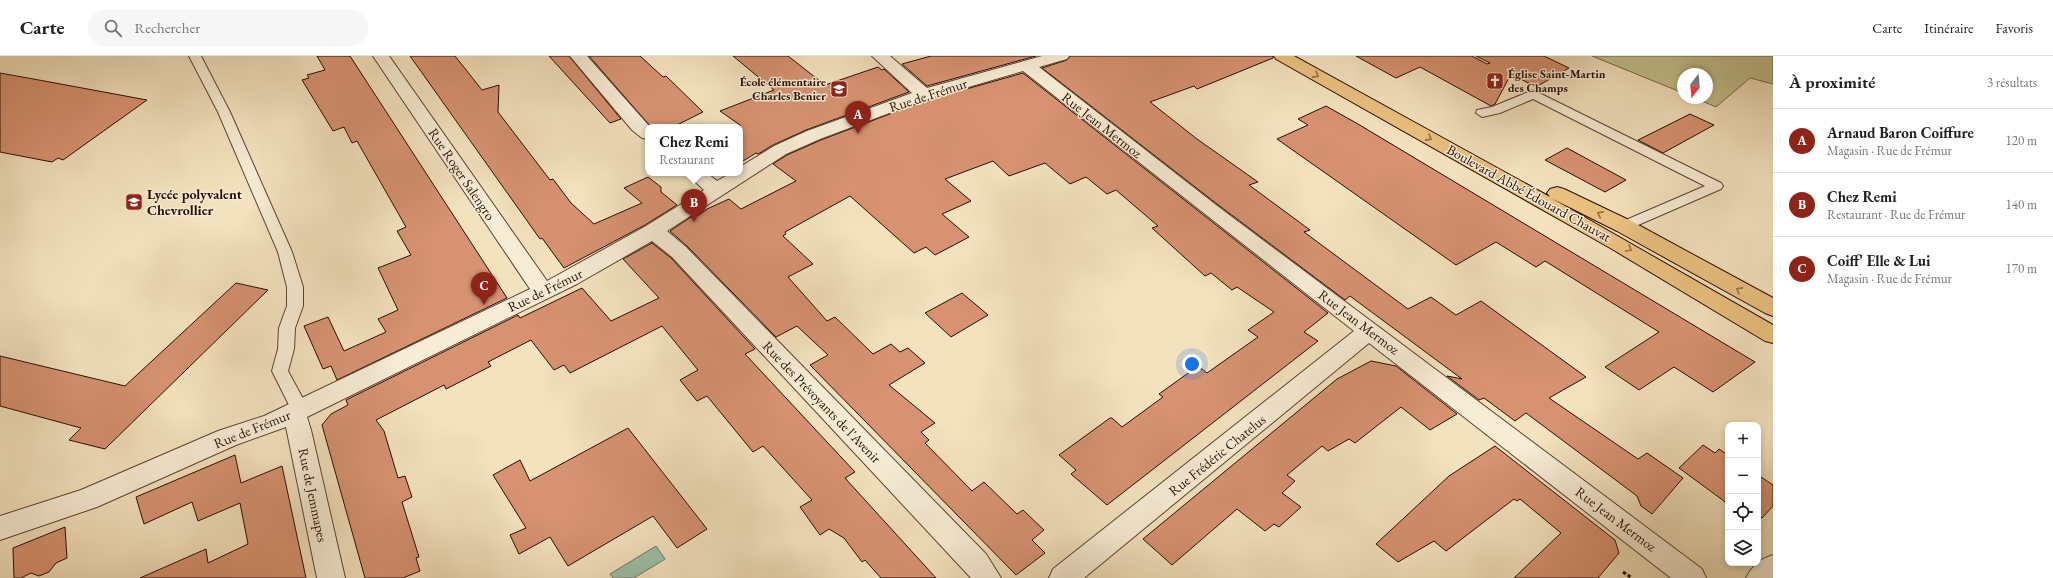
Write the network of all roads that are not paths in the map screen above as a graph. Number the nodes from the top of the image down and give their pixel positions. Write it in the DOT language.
graph roads {
  1 [pos="196,56"];
  2 [pos="381,56"];
  3 [pos="578,56"];
  4 [pos="880,56"];
  5 [pos="1061,56"];
  6 [pos="1282,56"];
  7 [pos="1312,56"];
  8 [pos="1026,65"];
  9 [pos="925,95"];
  10 [pos="1482,113"];
  11 [pos="645,132"];
  12 [pos="743,173"];
  13 [pos="699,176"];
  14 [pos="738,176"];
  15 [pos="716,190"];
  16 [pos="1624,226"];
  17 [pos="653,231"];
  18 [pos="543,292"];
  19 [pos="1773,308"];
  20 [pos="1369,330"];
  21 [pos="1773,335"];
  22 [pos="297,412"];
  23 [pos="0,528"];
  24 [pos="1773,567"];
  25 [pos="331,578"];
  26 [pos="987,578"];
  27 [pos="1063,578"];
  28 [pos="1692,578"];
  29 [pos="1760,578"];
  1 -- 22 [label="lane"];
  2 -- 18 [label="street, Rue Roger Salengro"];
  3 -- 11 [label="street"];
  4 -- 9 [label="street"];
  5 -- 8 [label="street, Rue de Frémur"];
  6 -- 21 [label="main road, Boulevard Abbé Édouard Chauvat, one-way"];
  16 -- 7 [label="main road, Boulevard Abbé Édouard Chauvat, one-way"];
  8 -- 9 [label="street, Rue de Frémur"];
  8 -- 20 [label="street, Rue Jean Mermoz"];
  9 -- 12 [label="street, Rue de Frémur"];
  10 -- 16 [label="lane"];
  13 -- 15 [label="street"];
  14 -- 15 [label="street, Rue de Frémur"];
  15 -- 17 [label="street, Rue de Frémur"];
  19 -- 16 [label="main road, Boulevard Abbé Édouard Chauvat, one-way"];
  17 -- 18 [label="street, Rue de Frémur"];
  17 -- 26 [label="street, Rue des Prévoyants de l'Avenir"];
  18 -- 22 [label="street, Rue de Frémur"];
  20 -- 27 [label="street, Rue Frédéric Chatelus"];
  20 -- 28 [label="street, Rue Jean Mermoz"];
  22 -- 23 [label="street, Rue de Frémur"];
  22 -- 25 [label="street, Rue de Jemmapes"];
  24 -- 29 [label="street"];
}
